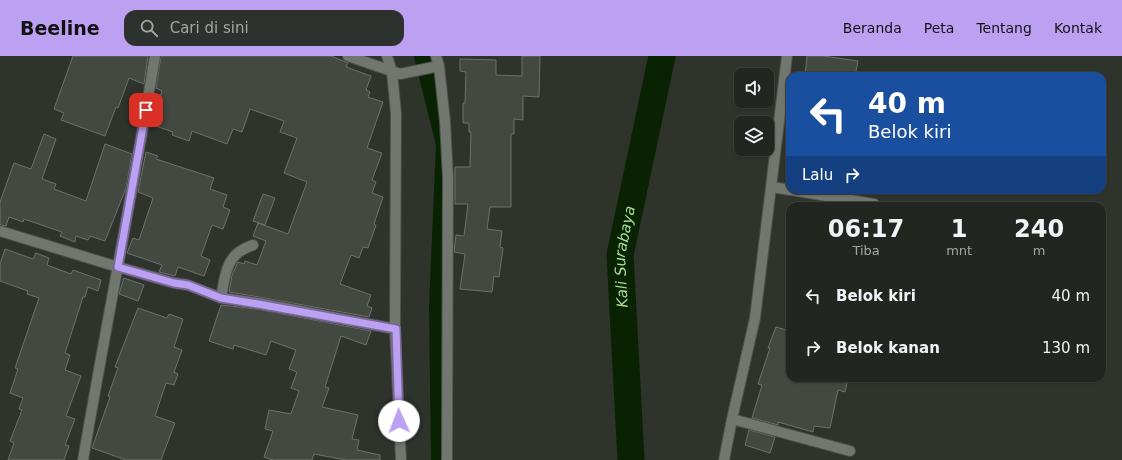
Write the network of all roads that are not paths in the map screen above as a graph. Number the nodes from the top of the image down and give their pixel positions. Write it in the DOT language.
graph roads {
  1 [pos="155,56"];
  2 [pos="348,56"];
  3 [pos="386,56"];
  4 [pos="436,56"];
  5 [pos="787,56"];
  6 [pos="436,67"];
  7 [pos="396,73"];
  8 [pos="772,187"];
  9 [pos="786,189"];
  10 [pos="814,194"];
  11 [pos="862,202"];
  12 [pos="0,231"];
  13 [pos="253,245"];
  14 [pos="118,267"];
  15 [pos="221,298"];
  16 [pos="396,329"];
  17 [pos="732,419"];
  18 [pos="850,451"];
  19 [pos="83,460"];
  20 [pos="401,460"];
  21 [pos="447,460"];
  22 [pos="724,460"];
  1 -- 14 [label="street"];
  2 -- 7 [label="street"];
  3 -- 7 [label="street"];
  4 -- 6 [label="street"];
  5 -- 8 [label="street"];
  6 -- 7 [label="street"];
  6 -- 21 [label="street"];
  7 -- 16 [label="street"];
  8 -- 9 [label="street"];
  8 -- 17 [label="street"];
  10 -- 11 [label="street"];
  12 -- 14 [label="street"];
  13 -- 15 [label="street"];
  14 -- 15 [label="street"];
  14 -- 19 [label="street"];
  15 -- 16 [label="street"];
  16 -- 20 [label="street"];
  17 -- 18 [label="street"];
  17 -- 22 [label="street"];
}
